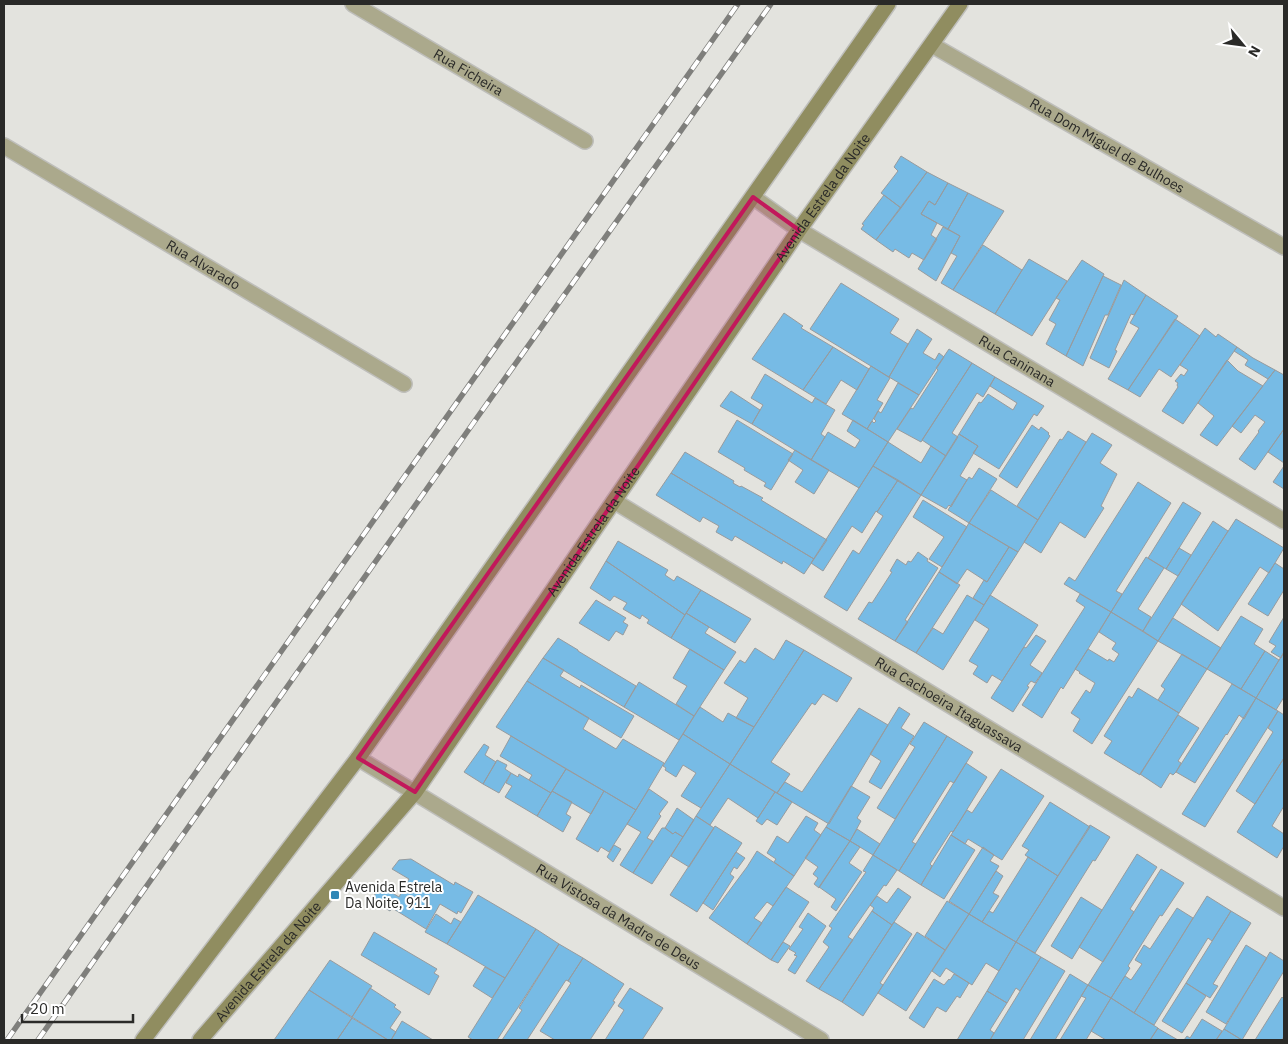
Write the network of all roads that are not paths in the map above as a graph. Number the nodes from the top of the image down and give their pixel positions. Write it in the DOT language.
graph roads {
  1 [pos="353,4"];
  2 [pos="888,4"];
  3 [pos="960,4"];
  4 [pos="932,45"];
  5 [pos="584,140"];
  6 [pos="4,146"];
  7 [pos="752,197"];
  8 [pos="799,230"];
  9 [pos="1284,247"];
  10 [pos="404,384"];
  11 [pos="614,501"];
  12 [pos="1284,521"];
  13 [pos="358,758"];
  14 [pos="415,792"];
  15 [pos="1284,908"];
  16 [pos="143,1040"];
  17 [pos="200,1040"];
  18 [pos="821,1040"];
  1 -- 5 [label="street, Rua Ficheira"];
  2 -- 7 [label="street"];
  3 -- 4 [label="street, Avenida Estrela da Noite"];
  4 -- 8 [label="street, Avenida Estrela da Noite"];
  4 -- 9 [label="street, Rua Dom Miguel de Bulhoes"];
  6 -- 10 [label="street, Rua Alvarado"];
  7 -- 8 [label="street, Rua Caninana"];
  7 -- 13 [label="street"];
  8 -- 11 [label="street, Avenida Estrela da Noite"];
  8 -- 12 [label="street, Rua Caninana"];
  11 -- 14 [label="street, Avenida Estrela da Noite"];
  11 -- 15 [label="street, Rua Cachoeira Itaguassava"];
  13 -- 14 [label="street, Rua Vistosa da Madre de Deus"];
  13 -- 16 [label="street"];
  14 -- 17 [label="street, Avenida Estrela da Noite"];
  14 -- 18 [label="street, Rua Vistosa da Madre de Deus"];
}
